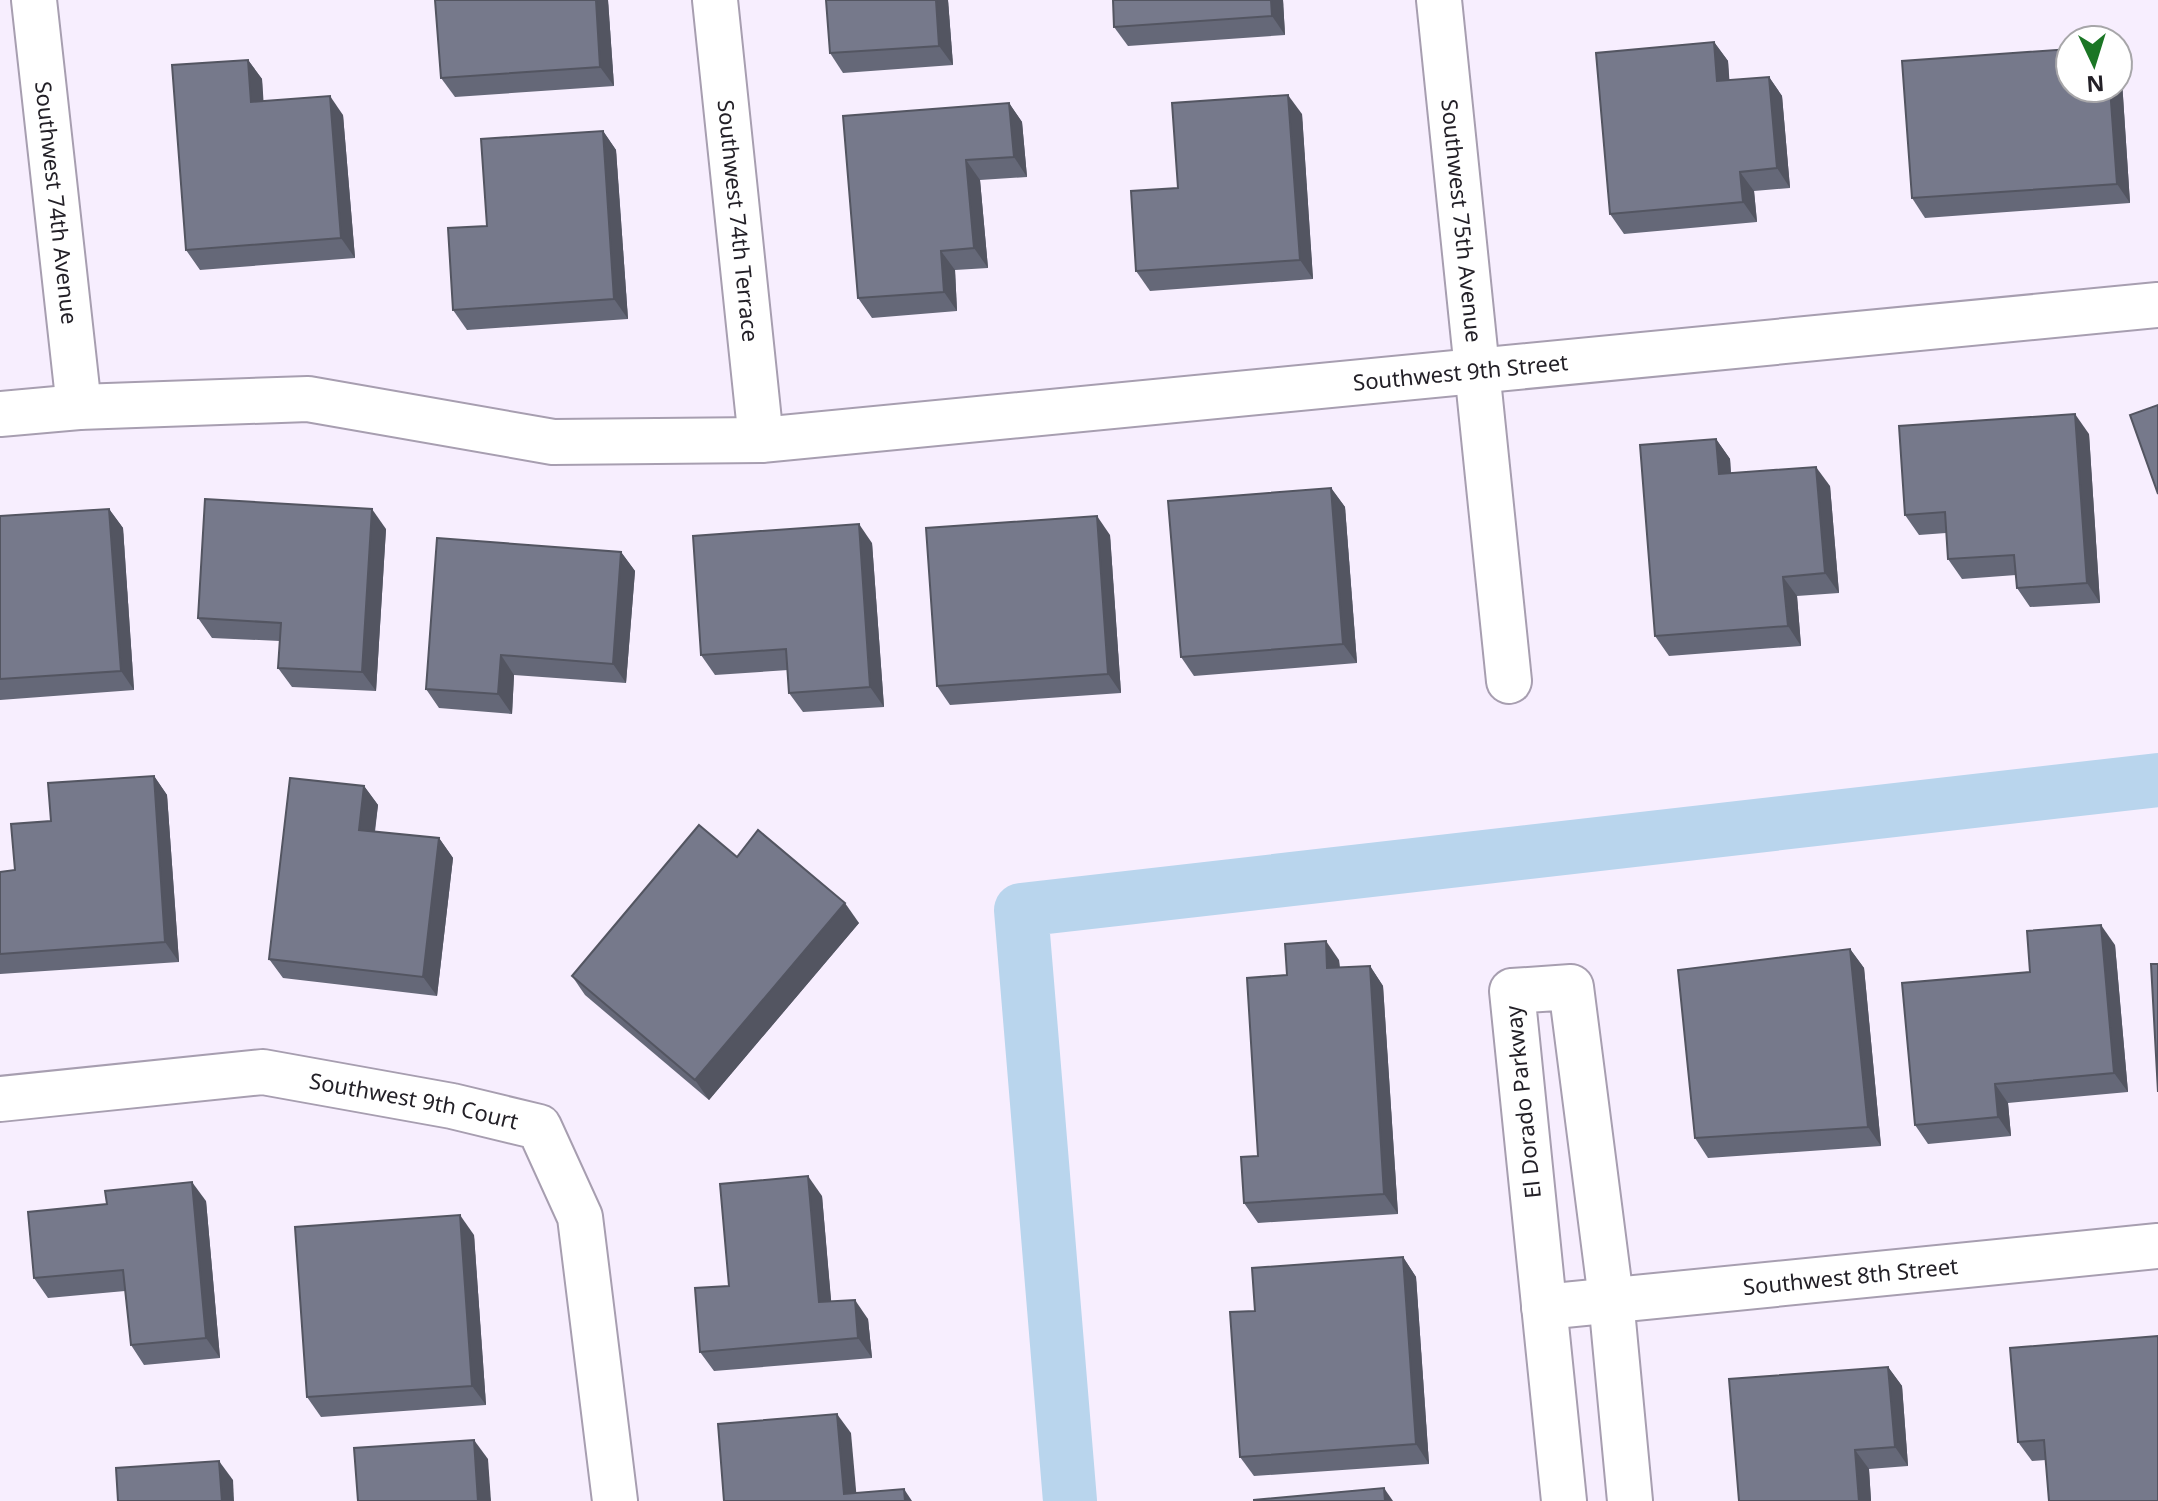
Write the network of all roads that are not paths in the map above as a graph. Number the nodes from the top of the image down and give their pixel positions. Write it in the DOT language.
graph roads {
  1 [pos="34,0"];
  2 [pos="715,0"];
  3 [pos="1439,0"];
  4 [pos="2158,305"];
  5 [pos="1477,373"];
  6 [pos="79,407"];
  7 [pos="0,414"];
  8 [pos="761,440"];
  9 [pos="1509,681"];
  10 [pos="0,1099"];
  11 [pos="2158,1246"];
  12 [pos="1611,1299"];
  13 [pos="1544,1307"];
  14 [pos="615,1501"];
  15 [pos="1564,1501"];
  16 [pos="1630,1501"];
  1 -- 6 [label="street, Southwest 74th Avenue"];
  2 -- 8 [label="street, Southwest 74th Terrace"];
  3 -- 5 [label="street, Southwest 75th Avenue"];
  4 -- 5 [label="street, Southwest 9th Street"];
  5 -- 8 [label="street, Southwest 9th Street"];
  5 -- 9 [label="street, Southwest 75th Avenue"];
  6 -- 7 [label="street"];
  6 -- 8 [label="street, Southwest 9th Street"];
  10 -- 14 [label="street, Southwest 9th Court"];
  11 -- 12 [label="street, Southwest 8th Street"];
  12 -- 13 [label="street, Southwest 8th Street"];
  12 -- 13 [label="street, El Dorado Parkway"];
  12 -- 16 [label="street, El Dorado Parkway"];
  13 -- 15 [label="street, El Dorado Parkway"];
}
